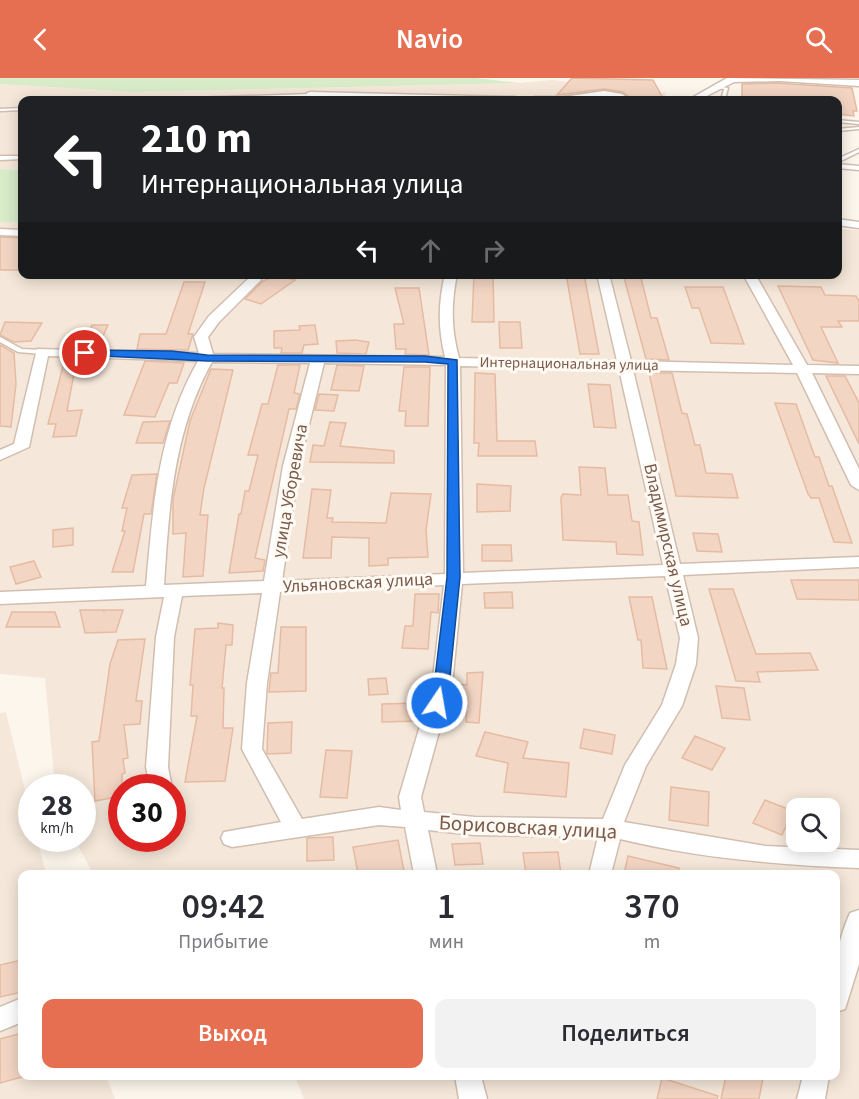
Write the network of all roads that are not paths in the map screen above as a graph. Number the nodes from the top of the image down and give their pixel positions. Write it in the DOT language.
graph roads {
  1 [pos="775,78"];
  2 [pos="859,83"];
  3 [pos="717,87"];
  4 [pos="581,96"];
  5 [pos="619,96"];
  6 [pos="700,96"];
  7 [pos="724,96"];
  8 [pos="18,109"];
  9 [pos="0,110"];
  10 [pos="842,121"];
  11 [pos="859,123"];
  12 [pos="859,128"];
  13 [pos="842,130"];
  14 [pos="859,150"];
  15 [pos="0,158"];
  16 [pos="18,158"];
  17 [pos="842,161"];
  18 [pos="842,165"];
  19 [pos="859,168"];
  20 [pos="842,223"];
  21 [pos="859,225"];
  22 [pos="0,232"];
  23 [pos="18,233"];
  24 [pos="255,279"];
  25 [pos="450,279"];
  26 [pos="604,279"];
  27 [pos="752,279"];
  28 [pos="0,339"];
  29 [pos="42,352"];
  30 [pos="207,358"];
  31 [pos="318,358"];
  32 [pos="453,362"];
  33 [pos="626,365"];
  34 [pos="802,368"];
  35 [pos="859,370"];
  36 [pos="5,454"];
  37 [pos="859,485"];
  38 [pos="859,562"];
  39 [pos="675,571"];
  40 [pos="454,577"];
  41 [pos="274,587"];
  42 [pos="165,590"];
  43 [pos="0,598"];
  44 [pos="159,774"];
  45 [pos="414,821"];
  46 [pos="611,828"];
  47 [pos="297,829"];
  48 [pos="232,838"];
  49 [pos="859,859"];
  50 [pos="424,870"];
  51 [pos="601,870"];
  52 [pos="859,920"];
  53 [pos="840,987"];
  54 [pos="18,1011"];
  55 [pos="0,1018"];
  56 [pos="469,1080"];
  57 [pos="815,1080"];
  58 [pos="473,1099"];
  59 [pos="811,1099"];
  1 -- 2 [label="street"];
  1 -- 3 [label="street"];
  3 -- 6 [label="street"];
  3 -- 7 [label="lane"];
  4 -- 5 [label="street"];
  8 -- 9 [label="lane"];
  10 -- 11 [label="lane"];
  12 -- 13 [label="lane"];
  14 -- 17 [label="lane"];
  15 -- 16 [label="lane"];
  18 -- 19 [label="lane"];
  20 -- 21 [label="street"];
  22 -- 23 [label="street"];
  24 -- 30 [label="street"];
  25 -- 32 [label="street"];
  26 -- 33 [label="street, Владимирская улица"];
  27 -- 34 [label="street"];
  28 -- 29 [label="lane"];
  29 -- 30 [label="street, Интернациональная улица"];
  29 -- 36 [label="street"];
  30 -- 31 [label="street, Интернациональная улица"];
  30 -- 42 [label="street"];
  31 -- 32 [label="street, Интернациональная улица"];
  31 -- 41 [label="street, улица Уборевича"];
  32 -- 33 [label="street, Интернациональная улица"];
  32 -- 40 [label="street"];
  33 -- 34 [label="street, Интернациональная улица"];
  33 -- 39 [label="street, Владимирская улица"];
  34 -- 35 [label="street, Интернациональная улица"];
  34 -- 37 [label="street"];
  38 -- 39 [label="street, Ульяновская улица"];
  39 -- 40 [label="street, Ульяновская улица"];
  39 -- 46 [label="street, Владимирская улица"];
  40 -- 41 [label="street, Ульяновская улица"];
  40 -- 45 [label="street"];
  41 -- 42 [label="street, Ульяновская улица"];
  41 -- 47 [label="street, улица Уборевича"];
  42 -- 43 [label="street, Ульяновская улица"];
  42 -- 44 [label="street"];
  45 -- 46 [label="street, Борисовская улица"];
  45 -- 47 [label="street, Борисовская улица"];
  45 -- 50 [label="street"];
  46 -- 49 [label="street, Борисовская улица"];
  46 -- 51 [label="street, Владимирская улица"];
  47 -- 48 [label="street, Борисовская улица"];
  52 -- 53 [label="street"];
  54 -- 55 [label="street"];
  56 -- 58 [label="street"];
  57 -- 59 [label="street"];
}
